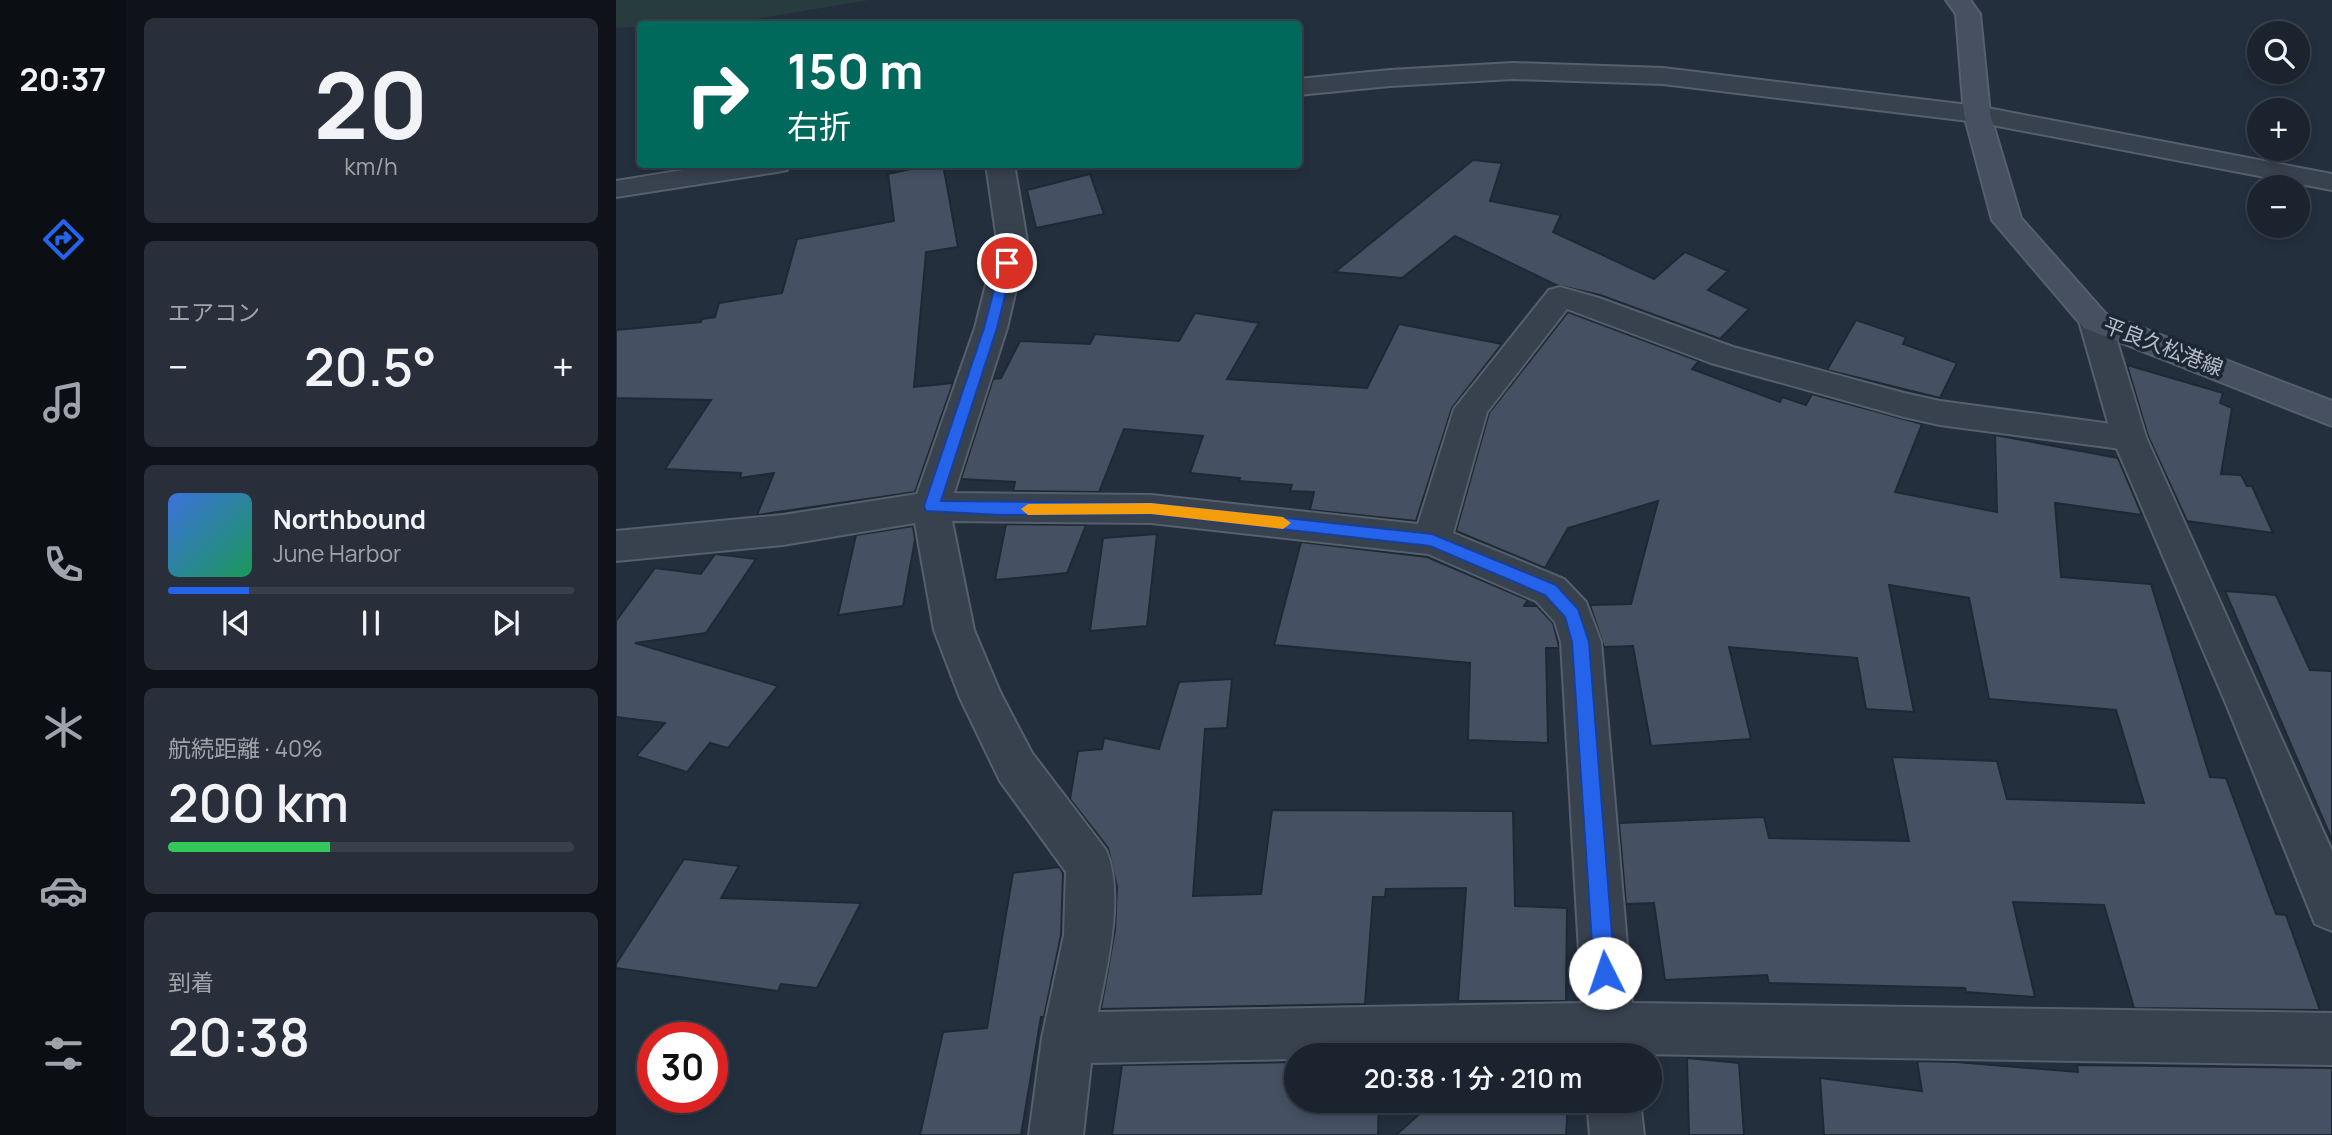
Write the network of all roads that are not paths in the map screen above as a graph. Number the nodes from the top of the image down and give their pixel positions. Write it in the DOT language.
graph roads {
  1 [pos="1958,0"];
  2 [pos="1302,87"];
  3 [pos="1977,114"];
  4 [pos="751,168"];
  5 [pos="1001,168"];
  6 [pos="2332,182"];
  7 [pos="616,189"];
  8 [pos="2095,321"];
  9 [pos="2332,414"];
  10 [pos="2129,437"];
  11 [pos="931,506"];
  12 [pos="1432,540"];
  13 [pos="616,546"];
  14 [pos="2332,907"];
  15 [pos="1068,1038"];
  16 [pos="2332,1039"];
  17 [pos="1610,1042"];
  18 [pos="1615,1113"];
  19 [pos="1056,1135"];
  20 [pos="1617,1135"];
  1 -- 3 [label="main road, 平良久松港線"];
  2 -- 3 [label="street"];
  3 -- 6 [label="street"];
  3 -- 8 [label="main road, 平良久松港線"];
  4 -- 7 [label="street"];
  5 -- 11 [label="street"];
  8 -- 9 [label="main road, 平良久松港線"];
  8 -- 10 [label="street"];
  10 -- 12 [label="street"];
  10 -- 14 [label="street"];
  11 -- 12 [label="street"];
  11 -- 13 [label="street"];
  11 -- 15 [label="street"];
  12 -- 17 [label="street"];
  15 -- 17 [label="street"];
  15 -- 19 [label="street"];
  16 -- 17 [label="street"];
  18 -- 20 [label="street"];
}
